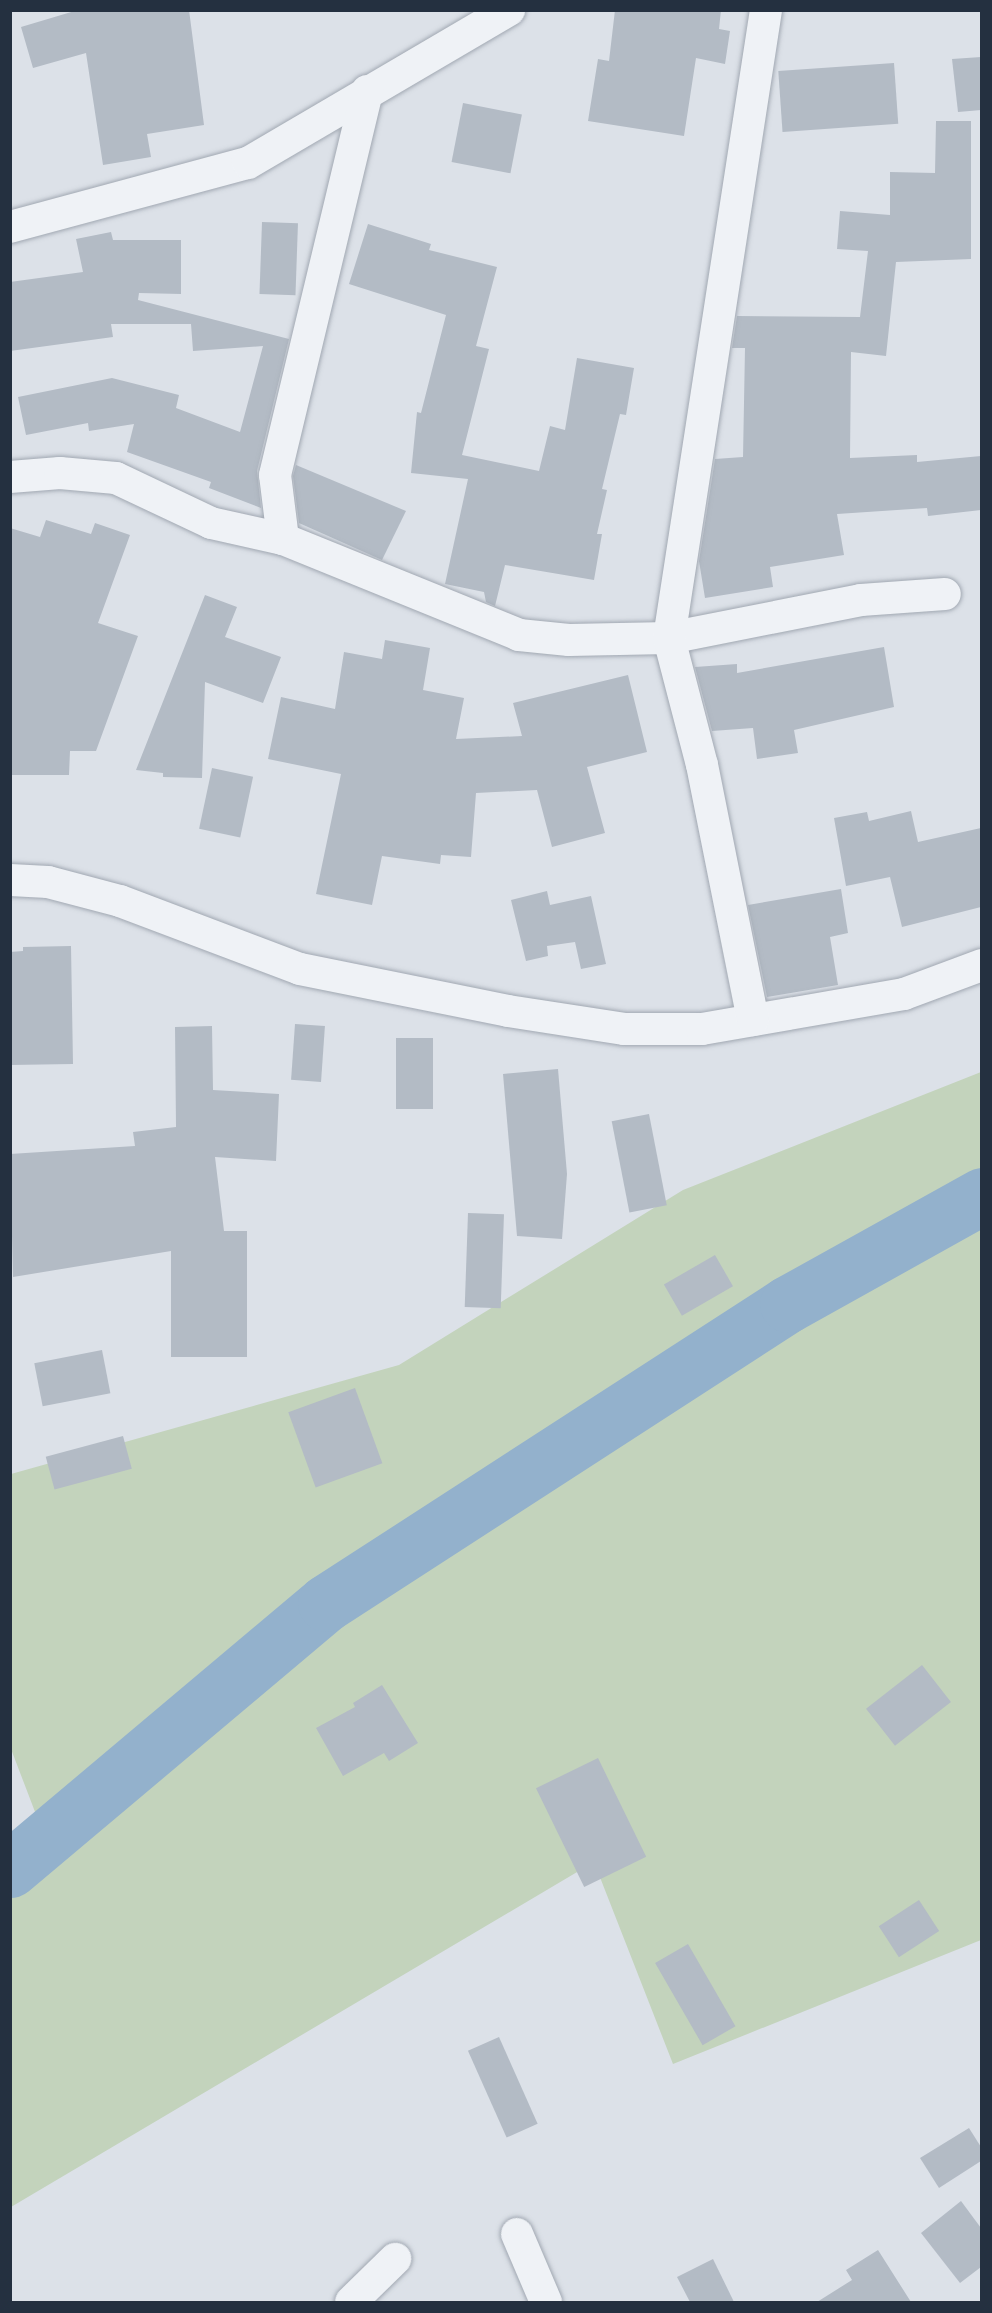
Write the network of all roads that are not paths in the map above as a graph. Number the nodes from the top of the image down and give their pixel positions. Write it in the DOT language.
graph roads {
  1 [pos="509,10"];
  2 [pos="766,10"];
  3 [pos="367,91"];
  4 [pos="10,227"];
  5 [pos="10,477"];
  6 [pos="283,538"];
  7 [pos="945,594"];
  8 [pos="669,638"];
  9 [pos="10,880"];
  10 [pos="981,965"];
  11 [pos="753,1020"];
  12 [pos="517,2234"];
  13 [pos="395,2259"];
  14 [pos="351,2302"];
  15 [pos="546,2302"];
  1 -- 3 [label="street"];
  2 -- 8 [label="street"];
  3 -- 4 [label="street"];
  3 -- 6 [label="street"];
  5 -- 6 [label="street"];
  6 -- 8 [label="street"];
  7 -- 8 [label="street"];
  8 -- 11 [label="street"];
  9 -- 11 [label="street"];
  10 -- 11 [label="street"];
  12 -- 15 [label="street"];
  13 -- 14 [label="street"];
}
